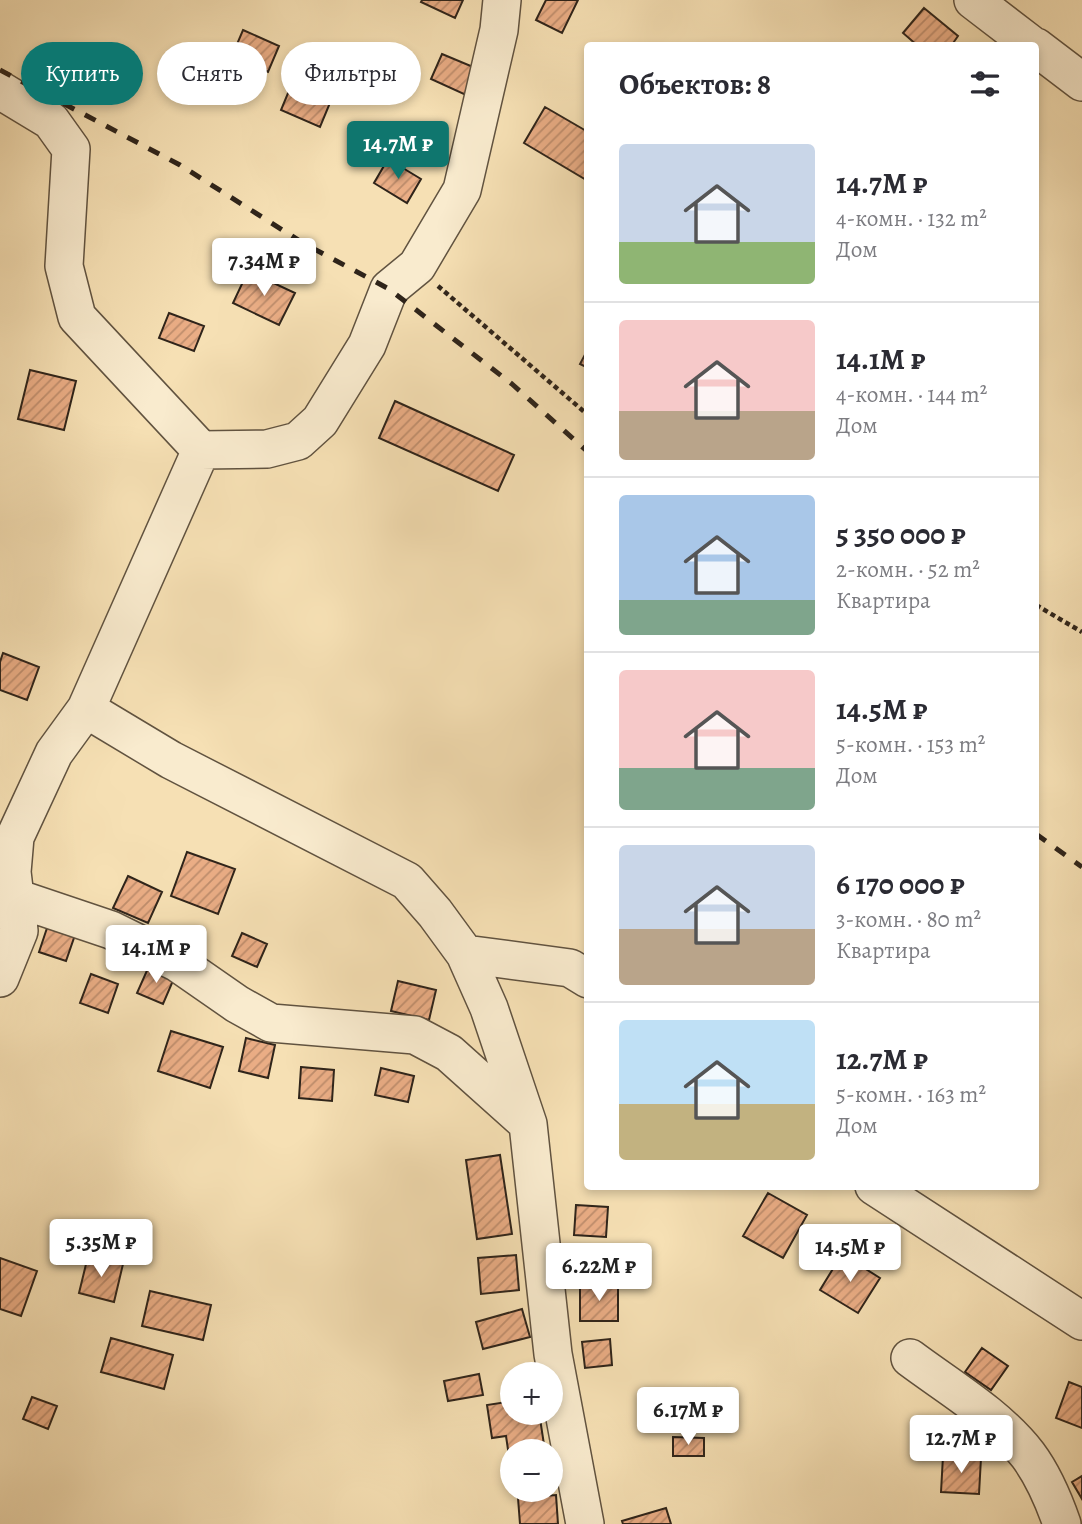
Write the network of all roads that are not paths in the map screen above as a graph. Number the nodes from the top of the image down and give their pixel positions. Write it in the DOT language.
graph roads {
  1 [pos="502,0"];
  2 [pos="973,0"];
  3 [pos="1030,42"];
  4 [pos="1039,49"];
  5 [pos="1082,82"];
  6 [pos="0,90"];
  7 [pos="201,450"];
  8 [pos="86,709"];
  9 [pos="8,894"];
  10 [pos="465,954"];
  11 [pos="584,977"];
  12 [pos="0,978"];
  13 [pos="528,1124"];
  14 [pos="880,1190"];
  15 [pos="1082,1321"];
  16 [pos="909,1358"];
  17 [pos="584,1524"];
  18 [pos="1062,1524"];
  1 -- 7 [label="street"];
  2 -- 3 [label="street"];
  4 -- 5 [label="street"];
  6 -- 7 [label="street"];
  7 -- 8 [label="street"];
  8 -- 9 [label="street"];
  8 -- 10 [label="street"];
  9 -- 12 [label="street"];
  9 -- 13 [label="street"];
  10 -- 11 [label="street"];
  10 -- 13 [label="street"];
  13 -- 17 [label="street"];
  14 -- 15 [label="street"];
  16 -- 18 [label="street"];
}
